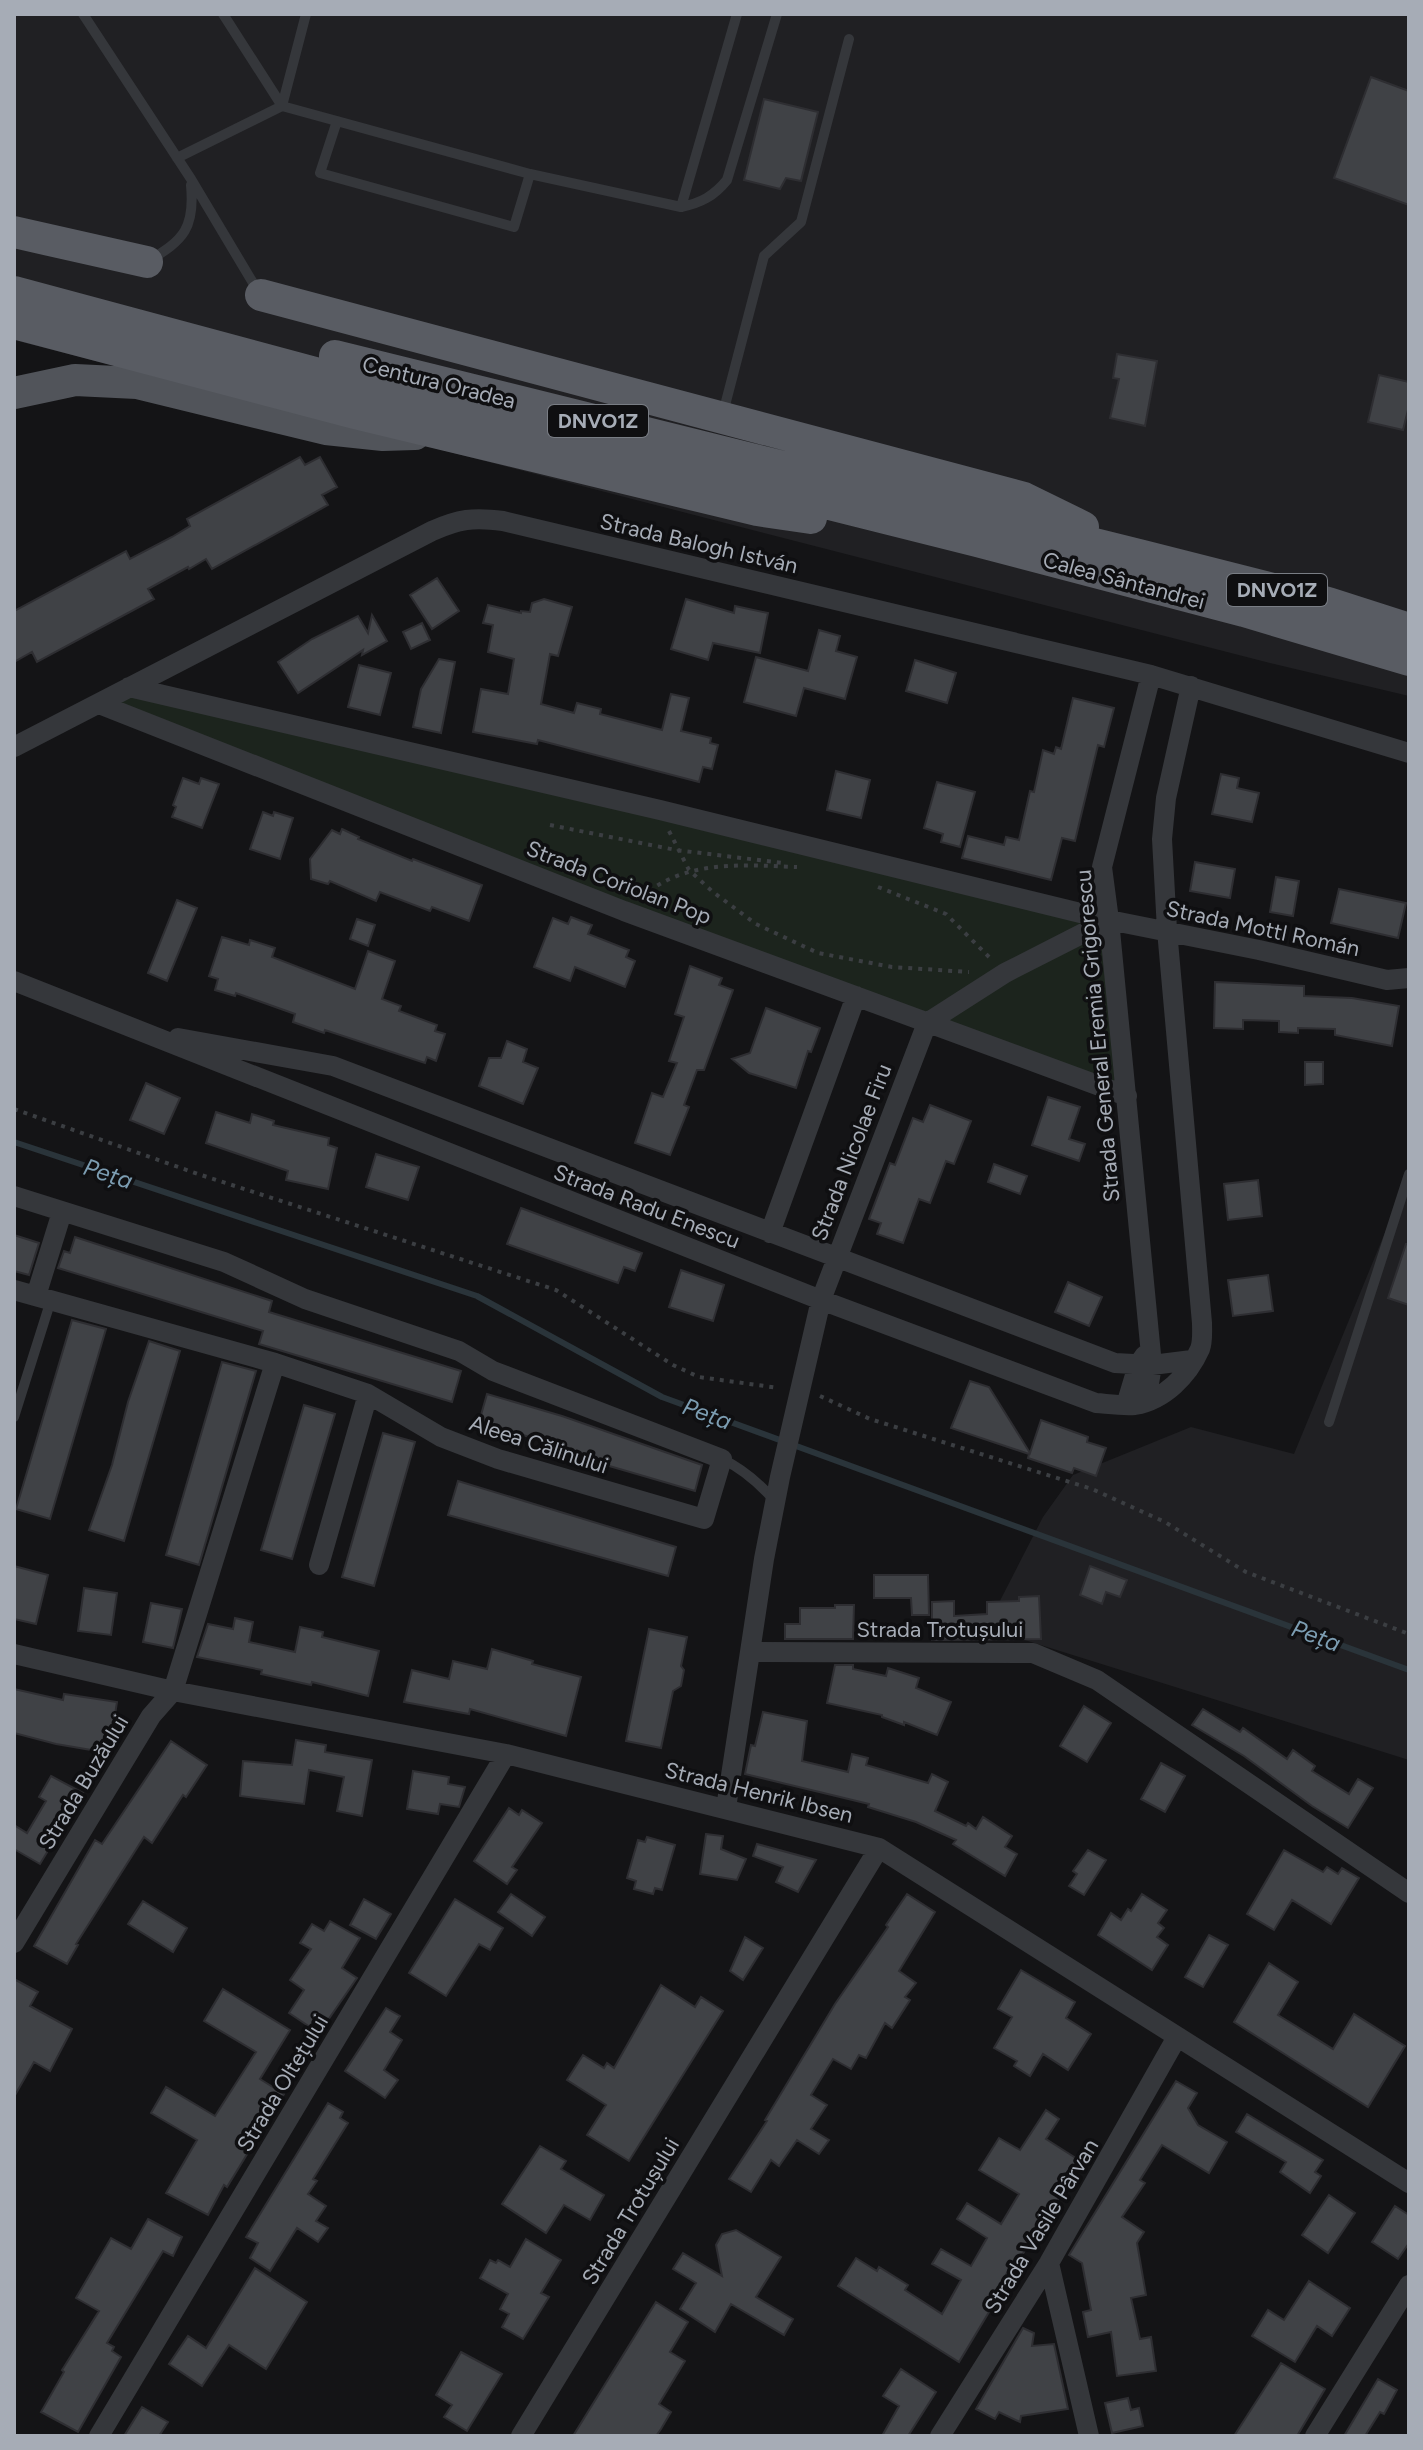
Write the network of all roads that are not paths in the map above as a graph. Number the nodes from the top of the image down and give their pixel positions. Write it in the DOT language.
graph roads {
  1 [pos="83,14"];
  2 [pos="223,14"];
  3 [pos="306,14"];
  4 [pos="737,14"];
  5 [pos="777,14"];
  6 [pos="849,39"];
  7 [pos="282,106"];
  8 [pos="337,121"];
  9 [pos="177,158"];
  10 [pos="530,174"];
  11 [pos="191,179"];
  12 [pos="681,207"];
  13 [pos="14,232"];
  14 [pos="147,262"];
  15 [pos="14,277"];
  16 [pos="14,292"];
  17 [pos="52,294"];
  18 [pos="261,295"];
  19 [pos="14,323"];
  20 [pos="14,393"];
  21 [pos="721,419"];
  22 [pos="438,433"];
  23 [pos="977,541"];
  24 [pos="1143,556"];
  25 [pos="1409,629"];
  26 [pos="1409,660"];
  27 [pos="1151,675"];
  28 [pos="1191,686"];
  29 [pos="129,687"];
  30 [pos="99,704"];
  31 [pos="14,747"];
  32 [pos="1409,753"];
  33 [pos="1109,920"];
  34 [pos="1167,930"];
  35 [pos="1407,979"];
  36 [pos="14,981"];
  37 [pos="856,996"];
  38 [pos="927,1023"];
  39 [pos="135,1031"];
  40 [pos="1127,1096"];
  41 [pos="1409,1174"];
  42 [pos="14,1196"];
  43 [pos="62,1212"];
  44 [pos="770,1233"];
  45 [pos="836,1258"];
  46 [pos="14,1290"];
  47 [pos="44,1298"];
  48 [pos="821,1300"];
  49 [pos="1146,1360"];
  50 [pos="1192,1360"];
  51 [pos="275,1363"];
  52 [pos="368,1394"];
  53 [pos="1136,1404"];
  54 [pos="14,1417"];
  55 [pos="1329,1422"];
  56 [pos="722,1459"];
  57 [pos="775,1501"];
  58 [pos="319,1565"];
  59 [pos="750,1652"];
  60 [pos="14,1654"];
  61 [pos="173,1691"];
  62 [pos="506,1754"];
  63 [pos="726,1808"];
  64 [pos="879,1848"];
  65 [pos="1409,1893"];
  66 [pos="14,1943"];
  67 [pos="1177,2037"];
  68 [pos="1409,2183"];
  69 [pos="1049,2263"];
  70 [pos="1409,2285"];
  71 [pos="99,2436"];
  72 [pos="521,2436"];
  73 [pos="940,2436"];
  74 [pos="1089,2436"];
  75 [pos="1315,2436"];
  1 -- 9 [label="lane"];
  2 -- 7 [label="lane"];
  3 -- 7 [label="lane"];
  4 -- 12 [label="lane"];
  5 -- 12 [label="lane"];
  6 -- 21 [label="lane"];
  7 -- 8 [label="lane"];
  7 -- 9 [label="lane"];
  8 -- 10 [label="lane"];
  8 -- 10 [label="lane"];
  9 -- 11 [label="lane"];
  10 -- 12 [label="lane"];
  11 -- 14 [label="lane"];
  11 -- 18 [label="lane"];
  13 -- 14 [label="highway"];
  15 -- 17 [label="highway, Centura Oradea / DNVO1Z"];
  16 -- 17 [label="highway, Centura Oradea / DNVO1Z"];
  17 -- 23 [label="highway, Centura Oradea / DNVO1Z"];
  17 -- 24 [label="highway, Centura Oradea / DNVO1Z"];
  18 -- 21 [label="highway"];
  19 -- 22 [label="highway"];
  20 -- 22 [label="main road"];
  21 -- 24 [label="highway"];
  22 -- 23 [label="highway"];
  23 -- 26 [label="highway, Calea Sântandrei / DNVO1Z"];
  24 -- 25 [label="highway, Calea Sântandrei / DNVO1Z"];
  27 -- 28 [label="street, Strada Balogh István"];
  27 -- 29 [label="street, Strada Balogh István"];
  27 -- 33 [label="street, Strada General Eremia Grigorescu"];
  28 -- 32 [label="street, Strada Balogh István"];
  28 -- 34 [label="street"];
  29 -- 30 [label="street, Strada Balogh István"];
  29 -- 33 [label="street"];
  30 -- 31 [label="street, Strada Balogh István"];
  30 -- 37 [label="street, Strada Coriolan Pop"];
  33 -- 34 [label="street, Strada Mottl Román"];
  33 -- 38 [label="street"];
  33 -- 40 [label="street, Strada General Eremia Grigorescu"];
  34 -- 35 [label="street, Strada Mottl Román"];
  34 -- 50 [label="street"];
  36 -- 39 [label="street, Strada Radu Enescu"];
  37 -- 38 [label="street, Strada Coriolan Pop"];
  37 -- 44 [label="street"];
  38 -- 40 [label="street, Strada Coriolan Pop"];
  38 -- 45 [label="street, Strada Nicolae Firu"];
  39 -- 44 [label="street, Strada Radu Enescu"];
  39 -- 48 [label="street, Strada Radu Enescu"];
  40 -- 49 [label="street, Strada General Eremia Grigorescu"];
  41 -- 55 [label="lane"];
  42 -- 43 [label="street"];
  43 -- 47 [label="street"];
  43 -- 56 [label="street"];
  44 -- 45 [label="street, Strada Radu Enescu"];
  45 -- 48 [label="street, Strada Nicolae Firu"];
  45 -- 49 [label="street, Strada Radu Enescu"];
  46 -- 47 [label="street, Aleea Călinului"];
  47 -- 51 [label="street, Aleea Călinului"];
  47 -- 54 [label="lane"];
  48 -- 53 [label="street, Strada Radu Enescu"];
  48 -- 57 [label="street, Strada Nicolae Firu"];
  49 -- 50 [label="street, Strada Radu Enescu"];
  49 -- 53 [label="street, Strada General Eremia Grigorescu"];
  50 -- 53 [label="street"];
  51 -- 52 [label="street, Aleea Călinului"];
  51 -- 61 [label="street"];
  52 -- 56 [label="street, Aleea Călinului"];
  52 -- 58 [label="street"];
  56 -- 57 [label="lane"];
  57 -- 59 [label="street, Strada Nicolae Firu"];
  59 -- 63 [label="street"];
  59 -- 65 [label="street, Strada Trotușului"];
  60 -- 61 [label="street, Strada Henrik Ibsen"];
  61 -- 62 [label="street, Strada Henrik Ibsen"];
  61 -- 66 [label="street, Strada Buzăului"];
  62 -- 63 [label="street, Strada Henrik Ibsen"];
  62 -- 71 [label="street, Strada Oltețului"];
  63 -- 64 [label="street, Strada Henrik Ibsen"];
  64 -- 67 [label="street, Strada Henrik Ibsen"];
  64 -- 72 [label="street, Strada Trotușului"];
  67 -- 68 [label="street, Strada Henrik Ibsen"];
  67 -- 69 [label="street, Strada Vasile Pârvan"];
  69 -- 73 [label="street, Strada Vasile Pârvan"];
  69 -- 74 [label="street"];
  70 -- 75 [label="street"];
}
